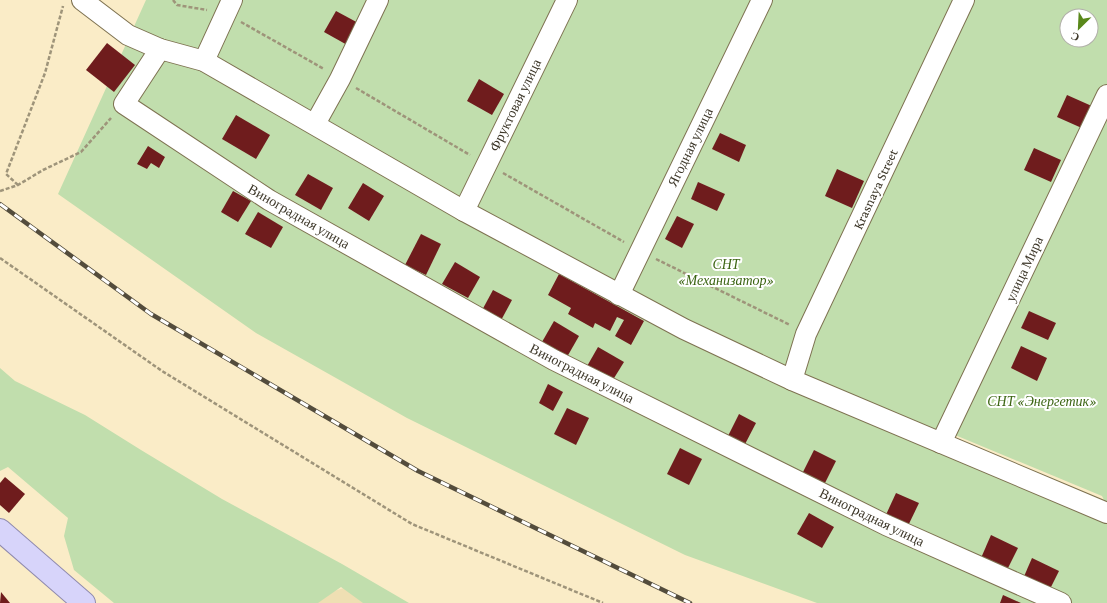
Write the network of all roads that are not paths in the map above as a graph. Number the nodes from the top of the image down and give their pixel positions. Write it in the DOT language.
graph roads {
  1 [pos="82,0"];
  2 [pos="232,0"];
  3 [pos="378,0"];
  4 [pos="567,0"];
  5 [pos="762,0"];
  6 [pos="964,0"];
  7 [pos="160,49"];
  8 [pos="204,61"];
  9 [pos="1107,95"];
  10 [pos="315,124"];
  11 [pos="464,211"];
  12 [pos="618,295"];
  13 [pos="792,380"];
  14 [pos="941,443"];
  15 [pos="1107,513"];
  16 [pos="0,530"];
  17 [pos="0,545"];
  18 [pos="67,603"];
  19 [pos="84,603"];
  20 [pos="1061,603"];
  1 -- 7 [label="street"];
  2 -- 8 [label="street"];
  3 -- 10 [label="street"];
  4 -- 11 [label="street, Фруктовая улица"];
  5 -- 12 [label="street, Ягодная улица"];
  6 -- 13 [label="street, Krasnaya Street"];
  7 -- 8 [label="street"];
  7 -- 20 [label="street, Виноградная улица"];
  8 -- 10 [label="street"];
  9 -- 14 [label="street, улица Мира"];
  10 -- 11 [label="street"];
  11 -- 12 [label="street"];
  12 -- 13 [label="street"];
  13 -- 14 [label="street"];
  14 -- 15 [label="street"];
  16 -- 19 [label="main road"];
  17 -- 18 [label="main road"];
}
